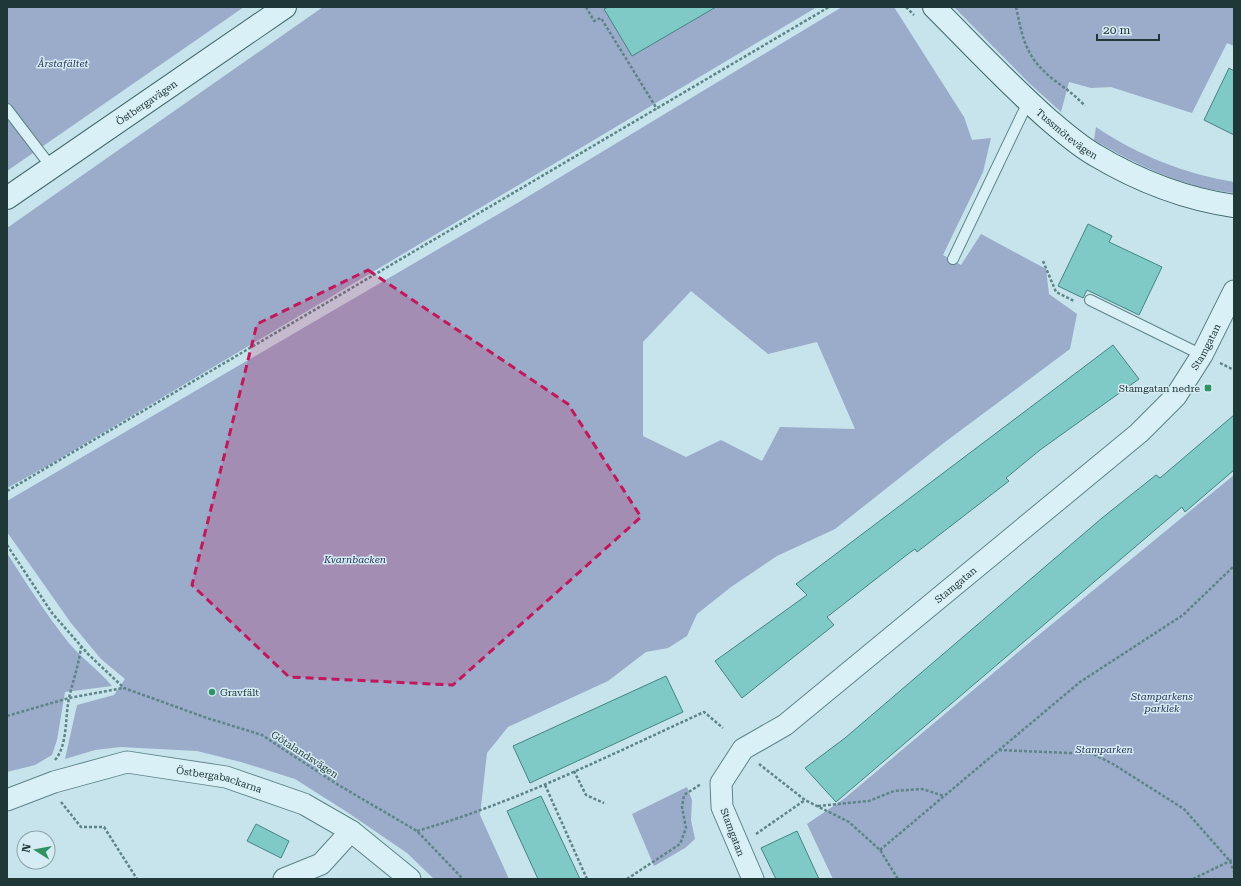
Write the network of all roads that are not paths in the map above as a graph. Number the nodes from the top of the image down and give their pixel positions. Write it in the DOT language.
graph roads {
  1 [pos="285,7"];
  2 [pos="934,7"];
  3 [pos="1028,102"];
  4 [pos="7,109"];
  5 [pos="10,114"];
  6 [pos="52,168"];
  7 [pos="7,198"];
  8 [pos="1234,206"];
  9 [pos="953,259"];
  10 [pos="1234,291"];
  11 [pos="1090,300"];
  12 [pos="1202,355"];
  13 [pos="7,800"];
  14 [pos="351,831"];
  15 [pos="284,879"];
  16 [pos="410,879"];
  17 [pos="753,879"];
  1 -- 6 [label="street, Östbergavägen"];
  2 -- 3 [label="street, Tussmötevägen"];
  3 -- 8 [label="street, Tussmötevägen"];
  3 -- 9 [label="lane"];
  4 -- 5 [label="lane"];
  5 -- 6 [label="lane"];
  6 -- 7 [label="street, Östbergavägen"];
  10 -- 12 [label="street, Stamgatan"];
  11 -- 12 [label="lane"];
  12 -- 17 [label="street, Stamgatan"];
  13 -- 14 [label="street, Östbergabackarna"];
  14 -- 15 [label="street"];
  14 -- 16 [label="street, Östbergabackarna"];
}
